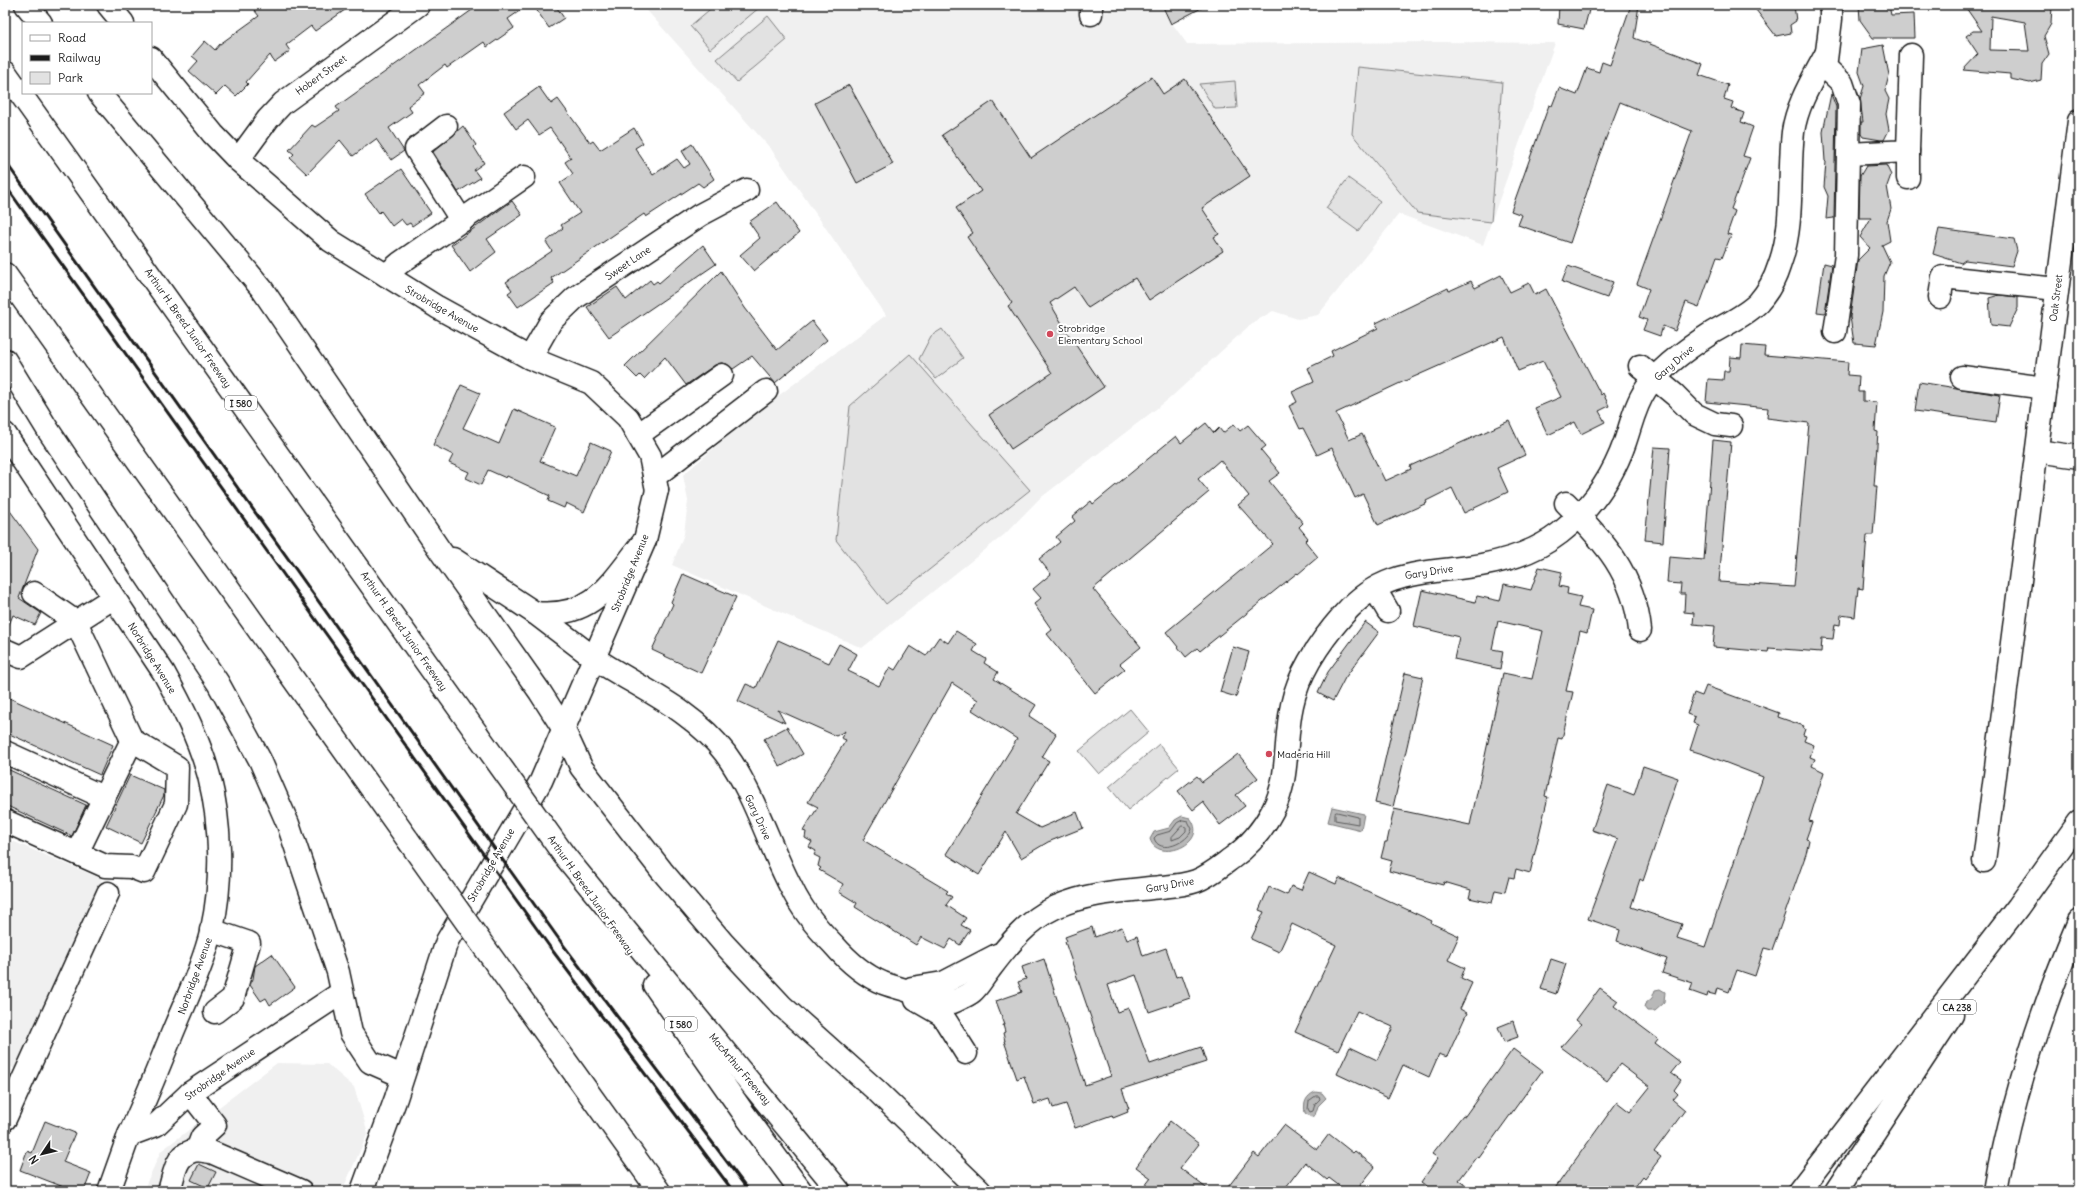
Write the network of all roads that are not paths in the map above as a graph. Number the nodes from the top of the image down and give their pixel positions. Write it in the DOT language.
graph roads {
  1 [pos="26,5"];
  2 [pos="108,5"];
  3 [pos="418,5"];
  4 [pos="1831,5"];
  5 [pos="40,22"];
  6 [pos="122,22"];
  7 [pos="1911,55"];
  8 [pos="152,59"];
  9 [pos="1826,60"];
  10 [pos="5,72"];
  11 [pos="100,94"];
  12 [pos="2079,121"];
  13 [pos="446,126"];
  14 [pos="1908,151"];
  15 [pos="1848,154"];
  16 [pos="238,160"];
  17 [pos="524,177"];
  18 [pos="1908,178"];
  19 [pos="747,190"];
  20 [pos="462,221"];
  21 [pos="5,274"];
  22 [pos="386,275"];
  23 [pos="2057,289"];
  24 [pos="1940,297"];
  25 [pos="1835,332"];
  26 [pos="530,358"];
  27 [pos="5,360"];
  28 [pos="1648,372"];
  29 [pos="722,376"];
  30 [pos="1962,377"];
  31 [pos="2045,388"];
  32 [pos="766,391"];
  33 [pos="1731,426"];
  34 [pos="5,434"];
  35 [pos="638,435"];
  36 [pos="2037,451"];
  37 [pos="2079,456"];
  38 [pos="656,483"];
  39 [pos="1573,509"];
  40 [pos="645,540"];
  41 [pos="439,549"];
  42 [pos="1375,589"];
  43 [pos="34,593"];
  44 [pos="113,598"];
  45 [pos="1388,611"];
  46 [pos="535,613"];
  47 [pos="76,622"];
  48 [pos="1640,630"];
  49 [pos="5,650"];
  50 [pos="594,658"];
  51 [pos="563,728"];
  52 [pos="132,740"];
  53 [pos="5,752"];
  54 [pos="103,797"];
  55 [pos="5,821"];
  56 [pos="2079,823"];
  57 [pos="77,853"];
  58 [pos="564,855"];
  59 [pos="1984,861"];
  60 [pos="108,893"];
  61 [pos="2079,921"];
  62 [pos="212,930"];
  63 [pos="883,982"];
  64 [pos="341,993"];
  65 [pos="215,1012"];
  66 [pos="966,1053"];
  67 [pos="402,1076"];
  68 [pos="190,1093"];
  69 [pos="5,1119"];
  70 [pos="129,1135"];
  71 [pos="188,1154"];
  72 [pos="820,1167"];
  73 [pos="109,1191"];
  74 [pos="153,1191"];
  75 [pos="169,1191"];
  76 [pos="301,1191"];
  77 [pos="362,1191"];
  78 [pos="659,1191"];
  79 [pos="801,1191"];
  80 [pos="839,1191"];
  81 [pos="848,1191"];
  82 [pos="980,1191"];
  83 [pos="1799,1191"];
  84 [pos="1836,1191"];
  85 [pos="1996,1191"];
  1 -- 5 [label="main road"];
  2 -- 6 [label="main road"];
  3 -- 16 [label="main road, Hobert Street"];
  4 -- 9 [label="main road, Gary Drive"];
  7 -- 14 [label="main road"];
  8 -- 16 [label="main road, Strobridge Avenue"];
  9 -- 15 [label="main road"];
  9 -- 28 [label="main road, Gary Drive"];
  10 -- 58 [label="main road, Arthur H. Breed Junior Freeway / I 580, bridge"];
  11 -- 41 [label="main road"];
  12 -- 23 [label="main road, Oak Street"];
  13 -- 20 [label="main road"];
  14 -- 15 [label="main road"];
  14 -- 18 [label="main road"];
  15 -- 25 [label="main road"];
  16 -- 22 [label="main road, Strobridge Avenue"];
  17 -- 20 [label="main road"];
  19 -- 26 [label="main road, Sweet Lane"];
  20 -- 22 [label="main road"];
  21 -- 78 [label="main road, bridge"];
  22 -- 26 [label="main road, Strobridge Avenue"];
  23 -- 24 [label="main road"];
  23 -- 31 [label="main road, Oak Street"];
  26 -- 35 [label="main road, Strobridge Avenue"];
  27 -- 64 [label="main road"];
  28 -- 33 [label="main road"];
  28 -- 39 [label="main road, Gary Drive"];
  29 -- 35 [label="main road"];
  30 -- 31 [label="main road"];
  31 -- 36 [label="main road, Oak Street"];
  32 -- 38 [label="main road"];
  34 -- 44 [label="main road, Norbridge Avenue"];
  35 -- 38 [label="main road, Strobridge Avenue"];
  36 -- 37 [label="main road"];
  36 -- 59 [label="main road, Oak Street"];
  38 -- 40 [label="main road, Strobridge Avenue"];
  39 -- 42 [label="main road, Gary Drive"];
  39 -- 48 [label="main road"];
  40 -- 46 [label="main road"];
  40 -- 50 [label="main road, Strobridge Avenue"];
  41 -- 46 [label="main road, Gary Drive"];
  41 -- 51 [label="main road"];
  42 -- 45 [label="main road"];
  42 -- 63 [label="main road, Gary Drive"];
  43 -- 47 [label="main road"];
  44 -- 47 [label="main road"];
  44 -- 62 [label="main road, Norbridge Avenue"];
  46 -- 50 [label="main road, Gary Drive"];
  47 -- 49 [label="main road"];
  47 -- 52 [label="main road"];
  50 -- 51 [label="main road, Strobridge Avenue"];
  50 -- 63 [label="main road, Gary Drive"];
  51 -- 67 [label="main road, Strobridge Avenue"];
  51 -- 82 [label="main road"];
  52 -- 54 [label="main road"];
  52 -- 57 [label="main road"];
  53 -- 54 [label="main road"];
  54 -- 57 [label="main road"];
  55 -- 57 [label="main road"];
  56 -- 83 [label="main road"];
  56 -- 84 [label="main road, CA 238"];
  58 -- 72 [label="main road, MacArthur Freeway / I 580"];
  58 -- 79 [label="main road, Arthur H. Breed Junior Freeway / I 580"];
  60 -- 69 [label="main road"];
  61 -- 85 [label="main road"];
  62 -- 65 [label="main road"];
  62 -- 70 [label="main road, Norbridge Avenue"];
  63 -- 66 [label="main road"];
  64 -- 67 [label="main road"];
  64 -- 68 [label="main road, Strobridge Avenue"];
  67 -- 77 [label="main road, Strobridge Avenue"];
  68 -- 70 [label="main road, Strobridge Avenue"];
  68 -- 71 [label="main road"];
  70 -- 73 [label="main road"];
  71 -- 74 [label="main road"];
  71 -- 75 [label="main road"];
  71 -- 76 [label="main road"];
  72 -- 80 [label="main road, MacArthur Freeway / I 580"];
  72 -- 81 [label="main road"];
}
